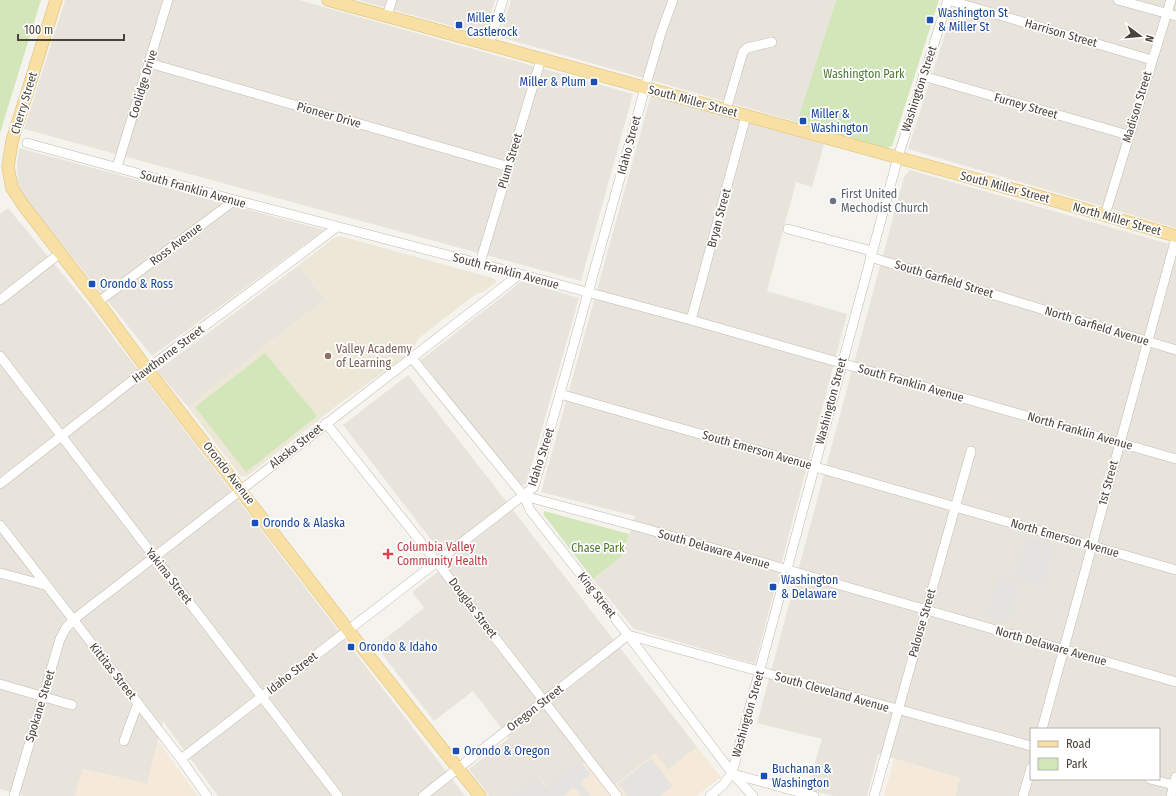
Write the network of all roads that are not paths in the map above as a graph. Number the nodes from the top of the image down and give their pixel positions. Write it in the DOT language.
graph roads {
  1 [pos="56,0"];
  2 [pos="168,0"];
  3 [pos="328,0"];
  4 [pos="392,0"];
  5 [pos="503,0"];
  6 [pos="673,0"];
  7 [pos="948,0"];
  8 [pos="1118,0"];
  9 [pos="1171,0"];
  10 [pos="1167,14"];
  11 [pos="387,16"];
  12 [pos="1176,16"];
  13 [pos="772,42"];
  14 [pos="489,45"];
  15 [pos="541,59"];
  16 [pos="1152,60"];
  17 [pos="149,64"];
  18 [pos="923,76"];
  19 [pos="645,88"];
  20 [pos="726,110"];
  21 [pos="746,116"];
  22 [pos="1128,135"];
  23 [pos="27,143"];
  24 [pos="898,157"];
  25 [pos="117,167"];
  26 [pos="509,167"];
  27 [pos="235,200"];
  28 [pos="1058,202"];
  29 [pos="23,206"];
  30 [pos="1104,215"];
  31 [pos="337,227"];
  32 [pos="788,228"];
  33 [pos="1176,237"];
  34 [pos="60,254"];
  35 [pos="871,254"];
  36 [pos="480,263"];
  37 [pos="520,274"];
  38 [pos="588,292"];
  39 [pos="0,300"];
  40 [pos="98,302"];
  41 [pos="1018,302"];
  42 [pos="691,320"];
  43 [pos="1147,341"];
  44 [pos="1176,350"];
  45 [pos="0,356"];
  46 [pos="411,357"];
  47 [pos="842,363"];
  48 [pos="147,369"];
  49 [pos="560,394"];
  50 [pos="984,403"];
  51 [pos="326,423"];
  52 [pos="62,436"];
  53 [pos="1119,443"];
  54 [pos="970,451"];
  55 [pos="1176,459"];
  56 [pos="814,466"];
  57 [pos="0,484"];
  58 [pos="241,489"];
  59 [pos="524,496"];
  60 [pos="954,506"];
  61 [pos="0,525"];
  62 [pos="1091,546"];
  63 [pos="154,557"];
  64 [pos="436,561"];
  65 [pos="787,570"];
  66 [pos="1176,570"];
  67 [pos="0,572"];
  68 [pos="45,585"];
  69 [pos="926,609"];
  70 [pos="73,620"];
  71 [pos="348,630"];
  72 [pos="628,635"];
  73 [pos="1064,649"];
  74 [pos="760,672"];
  75 [pos="1176,682"];
  76 [pos="0,684"];
  77 [pos="43,696"];
  78 [pos="262,696"];
  79 [pos="544,701"];
  80 [pos="138,703"];
  81 [pos="72,705"];
  82 [pos="897,710"];
  83 [pos="1042,728"];
  84 [pos="124,741"];
  85 [pos="1030,746"];
  86 [pos="181,759"];
  87 [pos="459,769"];
  88 [pos="1030,772"];
  89 [pos="732,773"];
  90 [pos="1158,780"];
  91 [pos="1175,782"];
  92 [pos="14,796"];
  93 [pos="207,796"];
  94 [pos="338,796"];
  95 [pos="423,796"];
  96 [pos="480,796"];
  97 [pos="617,796"];
  98 [pos="710,796"];
  99 [pos="753,796"];
  100 [pos="814,796"];
  101 [pos="874,796"];
  102 [pos="1023,796"];
  103 [pos="1171,796"];
  1 -- 29 [label="main road, Cherry Street"];
  2 -- 17 [label="street, Coolidge Drive"];
  3 -- 11 [label="main road, South Miller Street"];
  4 -- 11 [label="street"];
  5 -- 14 [label="street"];
  6 -- 19 [label="street, Idaho Street"];
  7 -- 16 [label="street, Harrison Street"];
  7 -- 18 [label="street, Washington Street"];
  8 -- 10 [label="street"];
  9 -- 10 [label="street, Madison Street"];
  10 -- 12 [label="street"];
  10 -- 16 [label="street, Madison Street"];
  11 -- 14 [label="main road, South Miller Street"];
  13 -- 20 [label="street"];
  14 -- 15 [label="main road, South Miller Street"];
  15 -- 19 [label="main road, South Miller Street"];
  15 -- 26 [label="street, Plum Street"];
  16 -- 22 [label="street, Madison Street"];
  17 -- 25 [label="street, Coolidge Drive"];
  17 -- 26 [label="street, Pioneer Drive"];
  18 -- 22 [label="street, Furney Street"];
  18 -- 24 [label="street, Washington Street"];
  19 -- 20 [label="main road, South Miller Street"];
  19 -- 38 [label="street, Idaho Street"];
  20 -- 21 [label="main road, South Miller Street"];
  21 -- 24 [label="main road, South Miller Street"];
  21 -- 42 [label="street, Bryan Street"];
  22 -- 30 [label="street, Madison Street"];
  23 -- 25 [label="street, South Franklin Avenue"];
  24 -- 28 [label="main road, South Miller Street"];
  24 -- 35 [label="street, Washington Street"];
  25 -- 27 [label="street, South Franklin Avenue"];
  26 -- 36 [label="street, Plum Street"];
  27 -- 31 [label="street, South Franklin Avenue"];
  27 -- 40 [label="street, Ross Avenue"];
  28 -- 30 [label="main road, North Miller Street"];
  29 -- 34 [label="main road, Orondo Avenue"];
  30 -- 33 [label="main road, North Miller Street"];
  31 -- 36 [label="street, South Franklin Avenue"];
  31 -- 48 [label="street, Hawthorne Street"];
  32 -- 35 [label="street, South Garfield Street"];
  33 -- 43 [label="street, 1st Street"];
  34 -- 39 [label="street"];
  34 -- 40 [label="main road, Orondo Avenue"];
  35 -- 41 [label="street, South Garfield Street"];
  35 -- 47 [label="street, Washington Street"];
  36 -- 37 [label="street, South Franklin Avenue"];
  37 -- 38 [label="street, South Franklin Avenue"];
  37 -- 46 [label="street, Alaska Street"];
  38 -- 42 [label="street, South Franklin Avenue"];
  38 -- 49 [label="street, Idaho Street"];
  40 -- 48 [label="main road, Orondo Avenue"];
  41 -- 43 [label="street, North Garfield Avenue"];
  42 -- 47 [label="street, South Franklin Avenue"];
  43 -- 44 [label="street, North Garfield Avenue"];
  43 -- 53 [label="street, 1st Street"];
  45 -- 52 [label="street, Yakima Street"];
  46 -- 51 [label="street, Alaska Street"];
  46 -- 59 [label="street, King Street"];
  47 -- 50 [label="street, South Franklin Avenue"];
  47 -- 56 [label="street, Washington Street"];
  48 -- 52 [label="street, Hawthorne Street"];
  48 -- 58 [label="main road, Orondo Avenue"];
  49 -- 56 [label="street, South Emerson Avenue"];
  49 -- 59 [label="street, Idaho Street"];
  50 -- 53 [label="street, North Franklin Avenue"];
  51 -- 58 [label="street, Alaska Street"];
  51 -- 64 [label="street, Douglas Street"];
  52 -- 57 [label="street, Hawthorne Street"];
  52 -- 63 [label="street, Yakima Street"];
  53 -- 55 [label="street, North Franklin Avenue"];
  53 -- 62 [label="street, 1st Street"];
  54 -- 60 [label="street, Palouse Street"];
  56 -- 60 [label="street, South Emerson Avenue"];
  56 -- 65 [label="street, Washington Street"];
  58 -- 63 [label="street, Alaska Street"];
  58 -- 71 [label="main road, Orondo Avenue"];
  59 -- 64 [label="street, Idaho Street"];
  59 -- 65 [label="street, South Delaware Avenue"];
  59 -- 72 [label="street, King Street"];
  60 -- 62 [label="street, North Emerson Avenue"];
  60 -- 69 [label="street, Palouse Street"];
  61 -- 68 [label="street, Kittitas Street"];
  62 -- 66 [label="street, North Emerson Avenue"];
  62 -- 73 [label="street, 1st Street"];
  63 -- 70 [label="street, Alaska Street"];
  63 -- 78 [label="street, Yakima Street"];
  64 -- 71 [label="street, Idaho Street"];
  64 -- 79 [label="street, Douglas Street"];
  65 -- 69 [label="street, South Delaware Avenue"];
  65 -- 74 [label="street, Washington Street"];
  67 -- 68 [label="street"];
  68 -- 70 [label="street, Kittitas Street"];
  69 -- 73 [label="street, North Delaware Avenue"];
  69 -- 82 [label="street, Palouse Street"];
  70 -- 77 [label="street, Spokane Street"];
  70 -- 80 [label="street, Kittitas Street"];
  71 -- 78 [label="street, Idaho Street"];
  71 -- 87 [label="main road, Orondo Avenue"];
  72 -- 74 [label="street, South Cleveland Avenue"];
  72 -- 79 [label="street, Oregon Street"];
  72 -- 89 [label="street, King Street"];
  73 -- 75 [label="street, North Delaware Avenue"];
  73 -- 83 [label="street, 1st Street"];
  74 -- 82 [label="street, South Cleveland Avenue"];
  74 -- 89 [label="street, Washington Street"];
  76 -- 77 [label="street"];
  77 -- 81 [label="street"];
  77 -- 92 [label="street, Spokane Street"];
  78 -- 86 [label="street, Idaho Street"];
  78 -- 94 [label="street, Yakima Street"];
  79 -- 87 [label="street, Oregon Street"];
  79 -- 97 [label="street, Douglas Street"];
  80 -- 84 [label="street"];
  80 -- 86 [label="street, Kittitas Street"];
  82 -- 85 [label="street, South Cleveland Avenue"];
  82 -- 101 [label="street, Palouse Street"];
  86 -- 93 [label="street, Kittitas Street"];
  87 -- 95 [label="street, Oregon Street"];
  87 -- 96 [label="main road, Orondo Avenue"];
  88 -- 102 [label="street"];
  89 -- 98 [label="street, Washington Street"];
  89 -- 99 [label="street, King Street"];
  89 -- 100 [label="street"];
  90 -- 91 [label="street"];
  91 -- 103 [label="street"];
}
